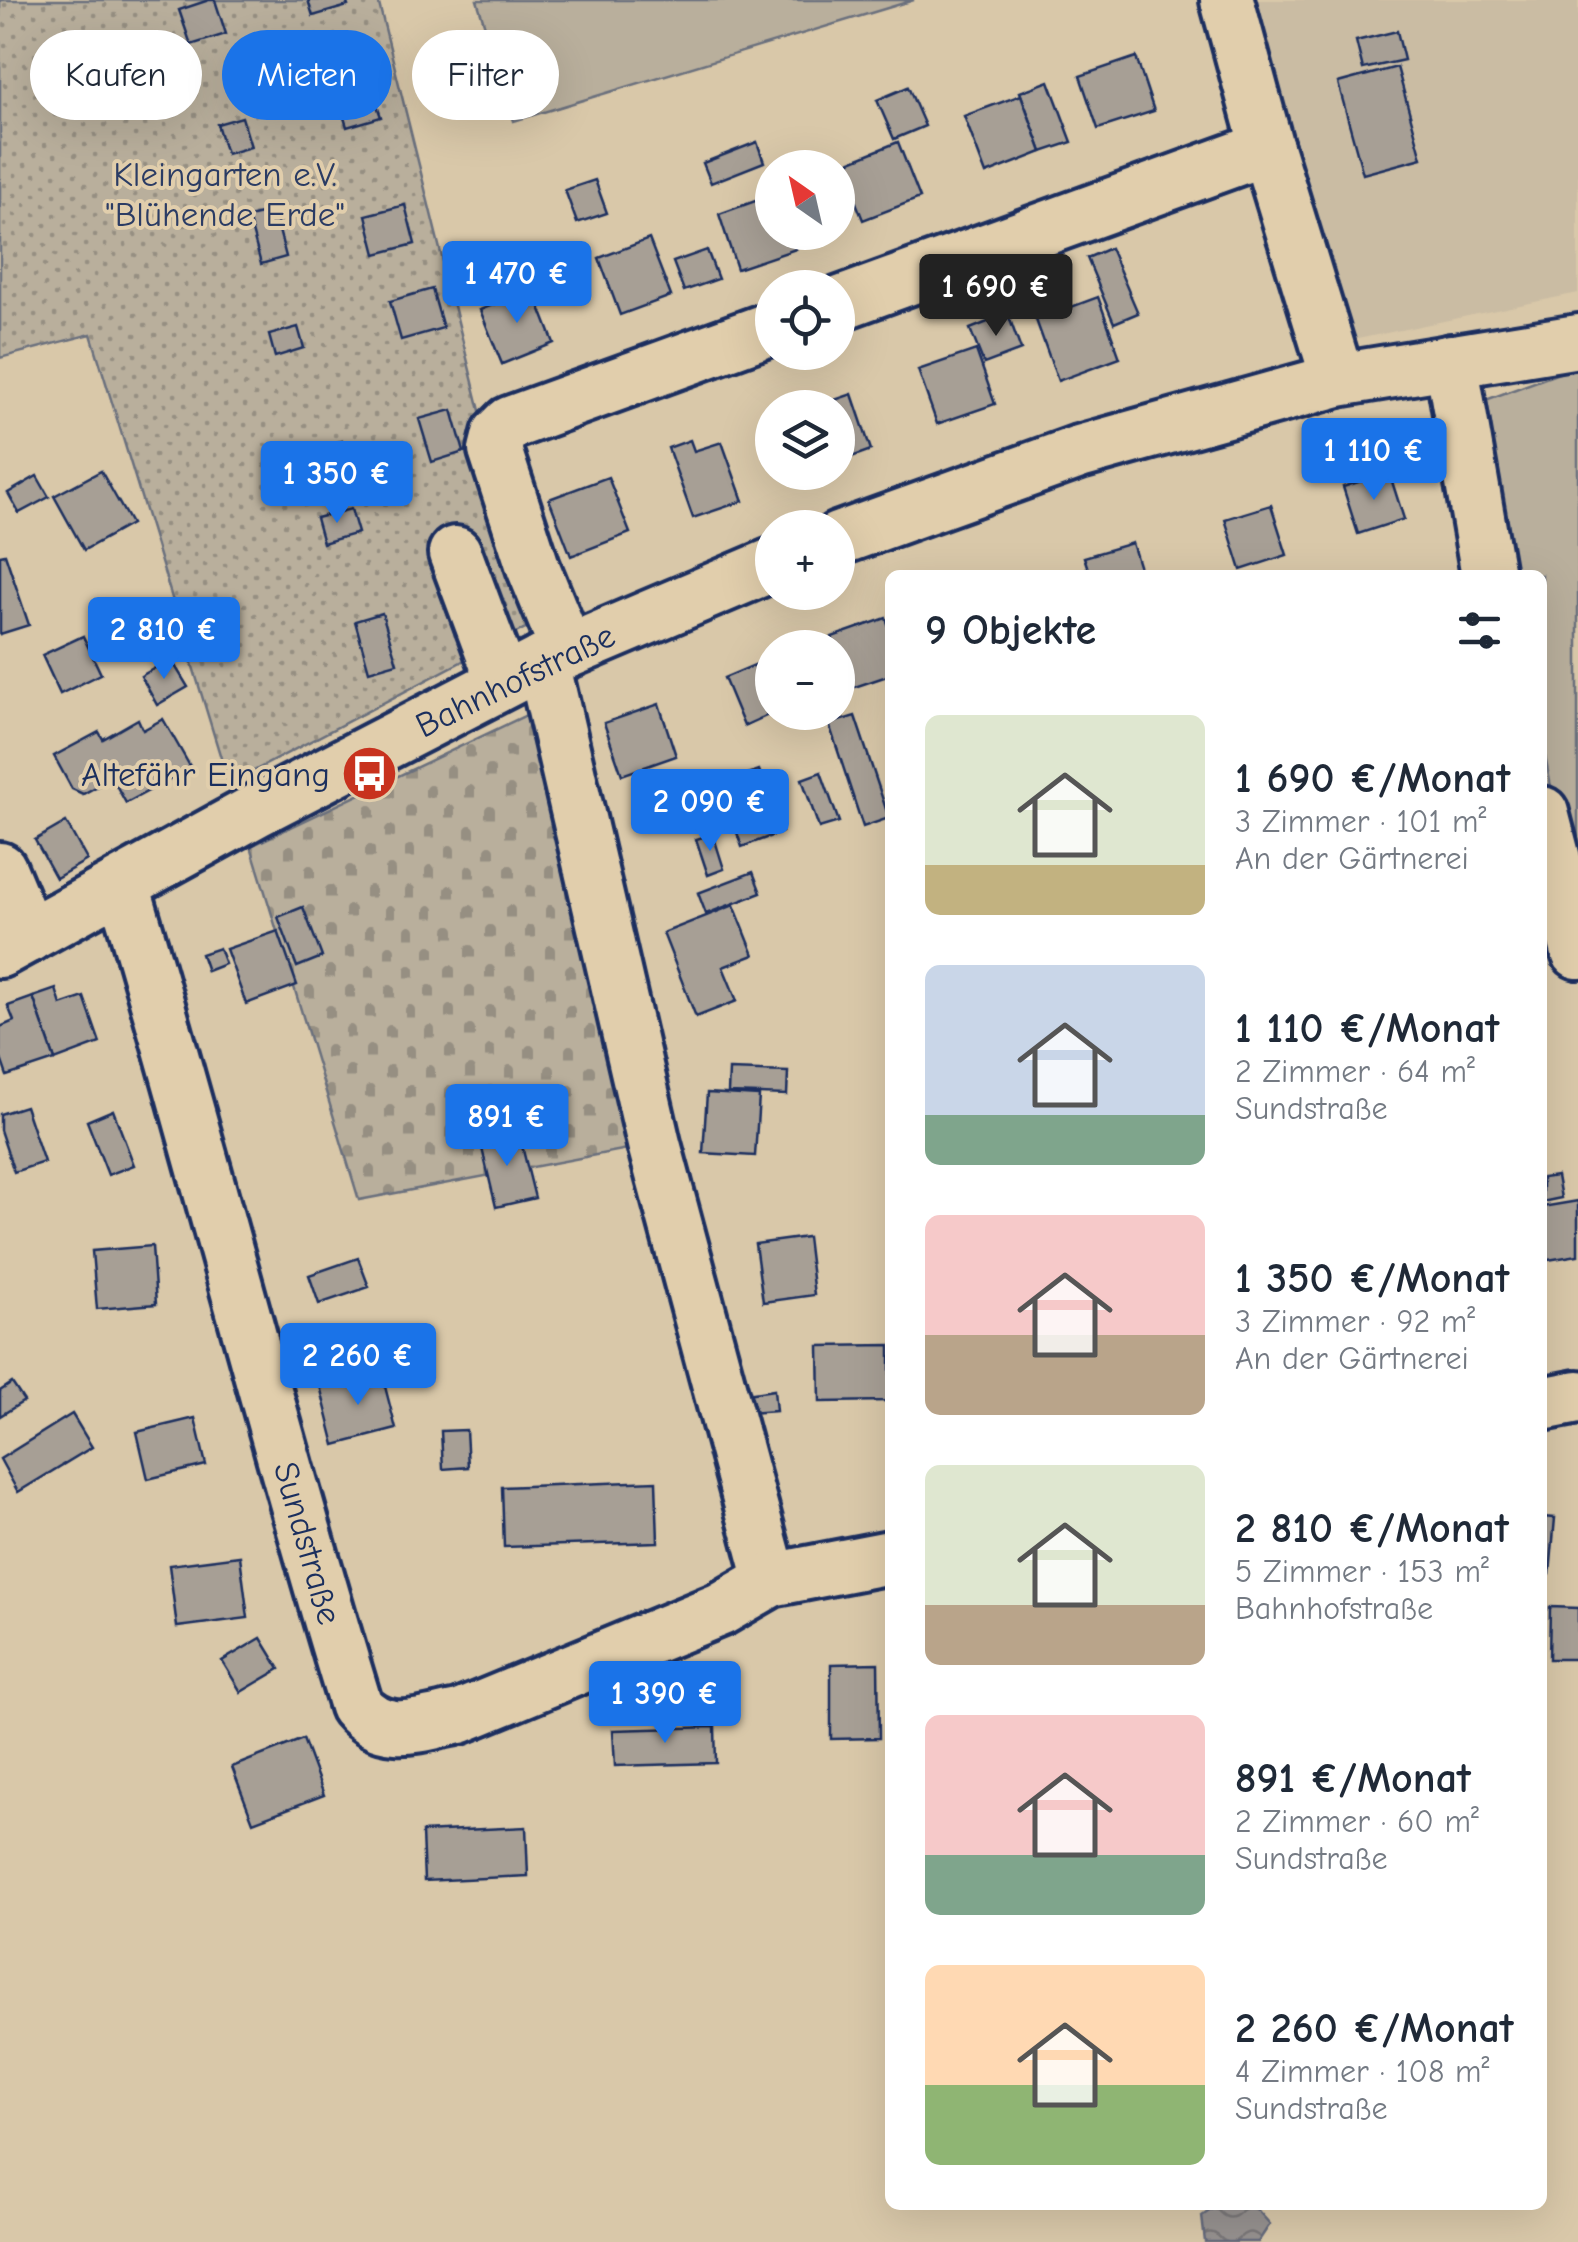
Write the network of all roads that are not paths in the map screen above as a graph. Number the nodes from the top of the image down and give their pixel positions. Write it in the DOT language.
graph roads {
  1 [pos="1227,0"];
  2 [pos="1267,148"];
  3 [pos="855,298"];
  4 [pos="755,334"];
  5 [pos="1576,342"];
  6 [pos="1451,361"];
  7 [pos="1338,380"];
  8 [pos="855,533"];
  9 [pos="454,553"];
  10 [pos="1487,570"];
  11 [pos="755,572"];
  12 [pos="538,665"];
  13 [pos="1547,832"];
  14 [pos="0,870"];
  15 [pos="123,885"];
  16 [pos="14,944"];
  17 [pos="1578,952"];
  18 [pos="1578,1397"];
  19 [pos="1547,1403"];
  20 [pos="885,1558"];
  21 [pos="770,1580"];
  1 -- 2 [label="street"];
  2 -- 3 [label="street"];
  2 -- 7 [label="street"];
  4 -- 12 [label="street"];
  5 -- 6 [label="street"];
  6 -- 7 [label="street"];
  6 -- 10 [label="street"];
  7 -- 8 [label="street"];
  9 -- 12 [label="street"];
  11 -- 12 [label="street, Bahnhofstraße"];
  12 -- 15 [label="street, Bahnhofstraße"];
  12 -- 21 [label="street"];
  13 -- 17 [label="street"];
  14 -- 16 [label="street"];
  15 -- 16 [label="street, Bahnhofstraße"];
  15 -- 21 [label="street, Sundstraße"];
  18 -- 19 [label="street"];
  20 -- 21 [label="street, Sundstraße"];
}
